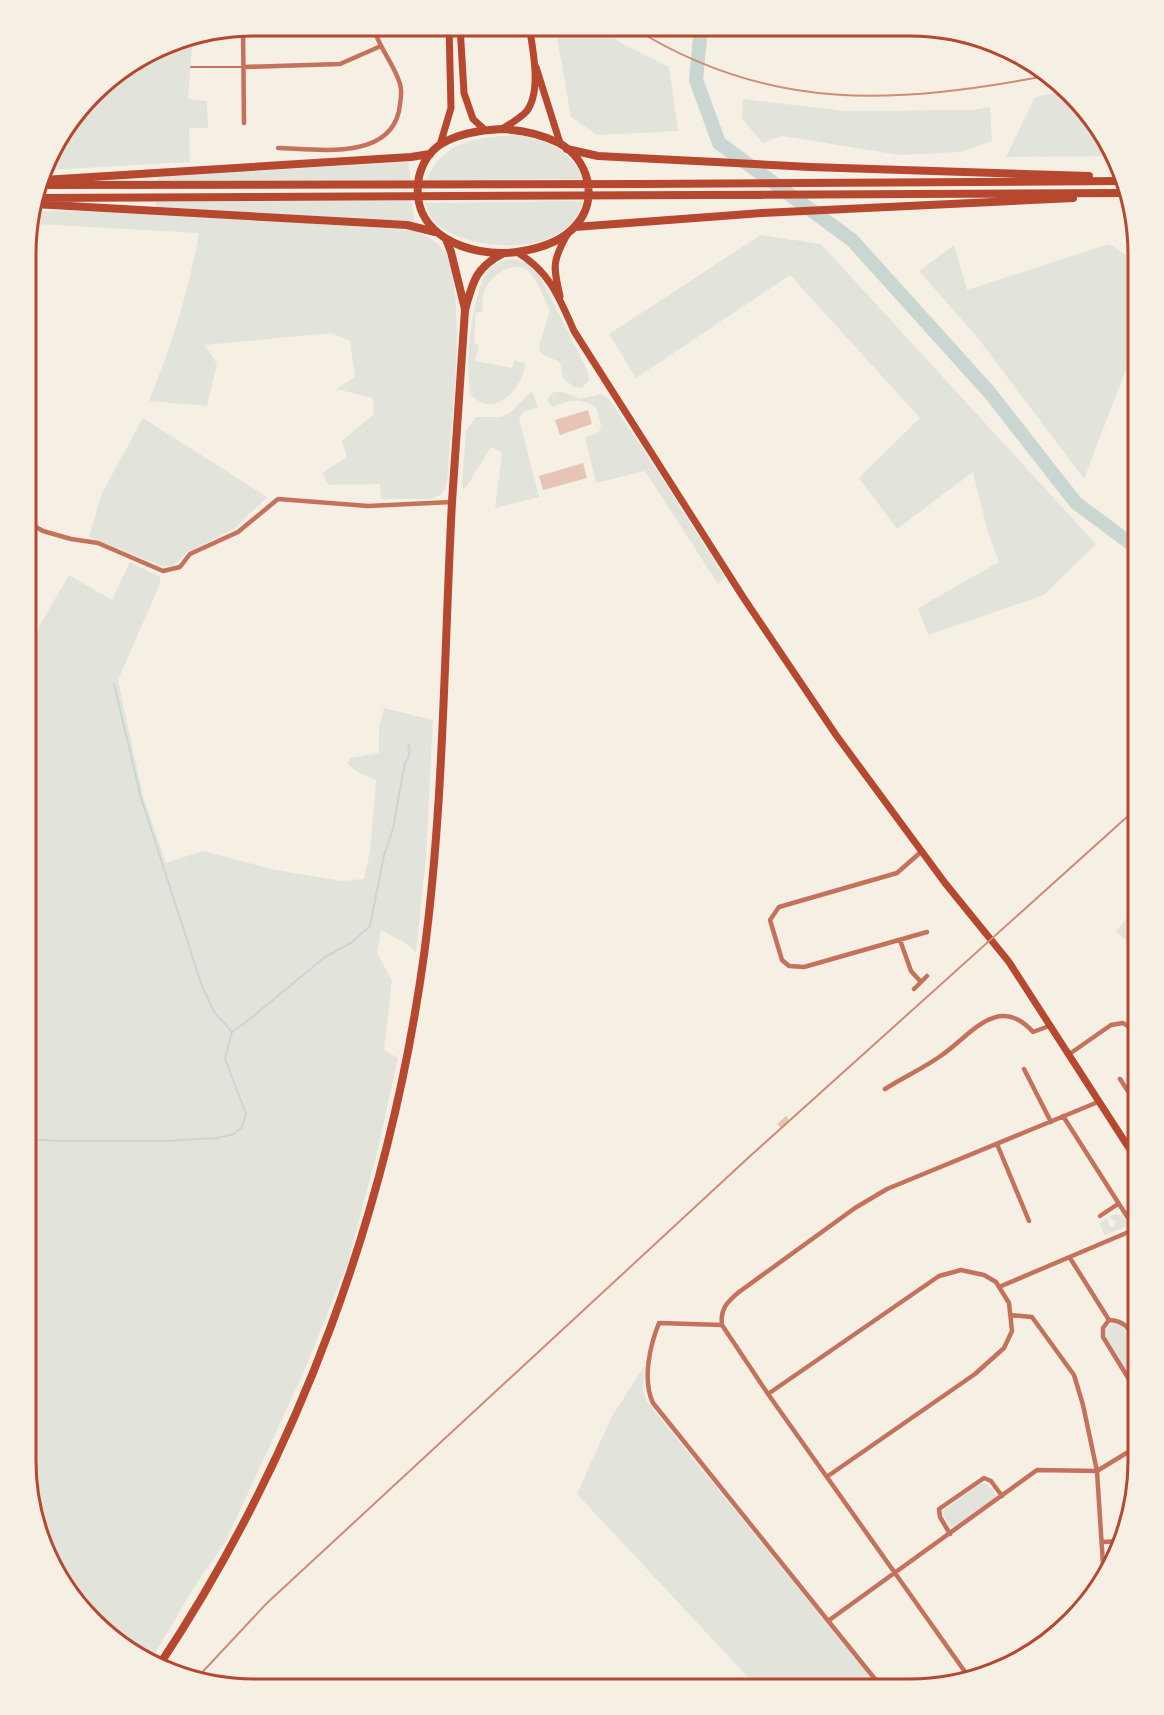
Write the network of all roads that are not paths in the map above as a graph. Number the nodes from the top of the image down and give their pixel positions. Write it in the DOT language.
graph roads {
  1 [pos="243,36"];
  2 [pos="376,36"];
  3 [pos="449,36"];
  4 [pos="461,36"];
  5 [pos="530,36"];
  6 [pos="381,46"];
  7 [pos="534,62"];
  8 [pos="191,67"];
  9 [pos="244,67"];
  10 [pos="244,123"];
  11 [pos="502,129"];
  12 [pos="485,130"];
  13 [pos="440,145"];
  14 [pos="563,146"];
  15 [pos="278,148"];
  16 [pos="430,154"];
  17 [pos="1114,179"];
  18 [pos="1114,179"];
  19 [pos="50,180"];
  20 [pos="48,185"];
  21 [pos="1120,194"];
  22 [pos="1120,194"];
  23 [pos="43,198"];
  24 [pos="42,204"];
  25 [pos="575,227"];
  26 [pos="436,232"];
  27 [pos="568,233"];
  28 [pos="446,239"];
  29 [pos="517,252"];
  30 [pos="504,253"];
  31 [pos="562,304"];
  32 [pos="465,310"];
  33 [pos="452,502"];
  34 [pos="36,527"];
  35 [pos="922,851"];
  36 [pos="927,932"];
  37 [pos="900,940"];
  38 [pos="927,976"];
  39 [pos="921,982"];
  40 [pos="914,989"];
  41 [pos="1049,1026"];
  42 [pos="1128,1026"];
  43 [pos="1068,1055"];
  44 [pos="1024,1069"];
  45 [pos="1120,1079"];
  46 [pos="885,1089"];
  47 [pos="1128,1089"];
  48 [pos="1098,1102"];
  49 [pos="1063,1116"];
  50 [pos="1051,1122"];
  51 [pos="997,1144"];
  52 [pos="1128,1147"];
  53 [pos="1118,1204"];
  54 [pos="1100,1216"];
  55 [pos="1128,1218"];
  56 [pos="1029,1221"];
  57 [pos="1128,1232"];
  58 [pos="1070,1258"];
  59 [pos="999,1287"];
  60 [pos="1010,1315"];
  61 [pos="1109,1320"];
  62 [pos="722,1325"];
  63 [pos="1128,1329"];
  64 [pos="1128,1378"];
  65 [pos="768,1394"];
  66 [pos="1128,1452"];
  67 [pos="1097,1471"];
  68 [pos="828,1476"];
  69 [pos="1002,1496"];
  70 [pos="950,1534"];
  71 [pos="1102,1542"];
  72 [pos="1112,1542"];
  73 [pos="1103,1561"];
  74 [pos="895,1573"];
  75 [pos="828,1621"];
  76 [pos="163,1658"];
  77 [pos="965,1672"];
  78 [pos="875,1679"];
  1 -- 9 [label="street"];
  2 -- 6 [label="street"];
  3 -- 13 [label="main road"];
  4 -- 12 [label="main road"];
  5 -- 7 [label="main road"];
  6 -- 9 [label="street"];
  6 -- 15 [label="street"];
  7 -- 11 [label="main road"];
  7 -- 14 [label="main road"];
  8 -- 9 [label="lane"];
  9 -- 10 [label="street"];
  11 -- 12 [label="highway"];
  11 -- 14 [label="highway"];
  12 -- 13 [label="highway"];
  13 -- 16 [label="highway"];
  14 -- 17 [label="highway"];
  14 -- 25 [label="highway"];
  16 -- 19 [label="highway"];
  16 -- 26 [label="highway"];
  18 -- 20 [label="highway"];
  21 -- 23 [label="highway"];
  22 -- 25 [label="highway"];
  24 -- 26 [label="highway"];
  25 -- 27 [label="highway"];
  26 -- 28 [label="highway"];
  27 -- 29 [label="highway"];
  27 -- 31 [label="main road"];
  28 -- 30 [label="highway"];
  28 -- 32 [label="highway"];
  29 -- 30 [label="highway"];
  29 -- 31 [label="main road"];
  30 -- 32 [label="highway"];
  31 -- 35 [label="main road"];
  32 -- 33 [label="highway"];
  33 -- 34 [label="street"];
  33 -- 76 [label="highway"];
  35 -- 37 [label="street"];
  35 -- 41 [label="main road"];
  36 -- 37 [label="street"];
  37 -- 39 [label="street"];
  38 -- 39 [label="street"];
  39 -- 40 [label="street"];
  41 -- 43 [label="main road"];
  41 -- 46 [label="street"];
  42 -- 43 [label="street"];
  43 -- 48 [label="main road"];
  44 -- 50 [label="street"];
  45 -- 47 [label="street"];
  48 -- 49 [label="street"];
  48 -- 52 [label="main road"];
  49 -- 50 [label="street"];
  49 -- 53 [label="street"];
  50 -- 51 [label="street"];
  51 -- 56 [label="street"];
  51 -- 62 [label="street"];
  53 -- 54 [label="street"];
  53 -- 55 [label="street"];
  57 -- 58 [label="street"];
  58 -- 59 [label="street"];
  58 -- 61 [label="street"];
  59 -- 60 [label="street"];
  59 -- 65 [label="street"];
  60 -- 67 [label="street"];
  60 -- 68 [label="street"];
  61 -- 63 [label="street"];
  61 -- 64 [label="street"];
  62 -- 65 [label="street"];
  62 -- 75 [label="street"];
  65 -- 68 [label="street"];
  66 -- 67 [label="street"];
  67 -- 69 [label="street"];
  67 -- 71 [label="street"];
  68 -- 74 [label="street"];
  69 -- 70 [label="street"];
  69 -- 70 [label="street"];
  70 -- 74 [label="street"];
  71 -- 72 [label="street"];
  71 -- 73 [label="street"];
  74 -- 75 [label="street"];
  74 -- 77 [label="street"];
  75 -- 78 [label="street"];
}
